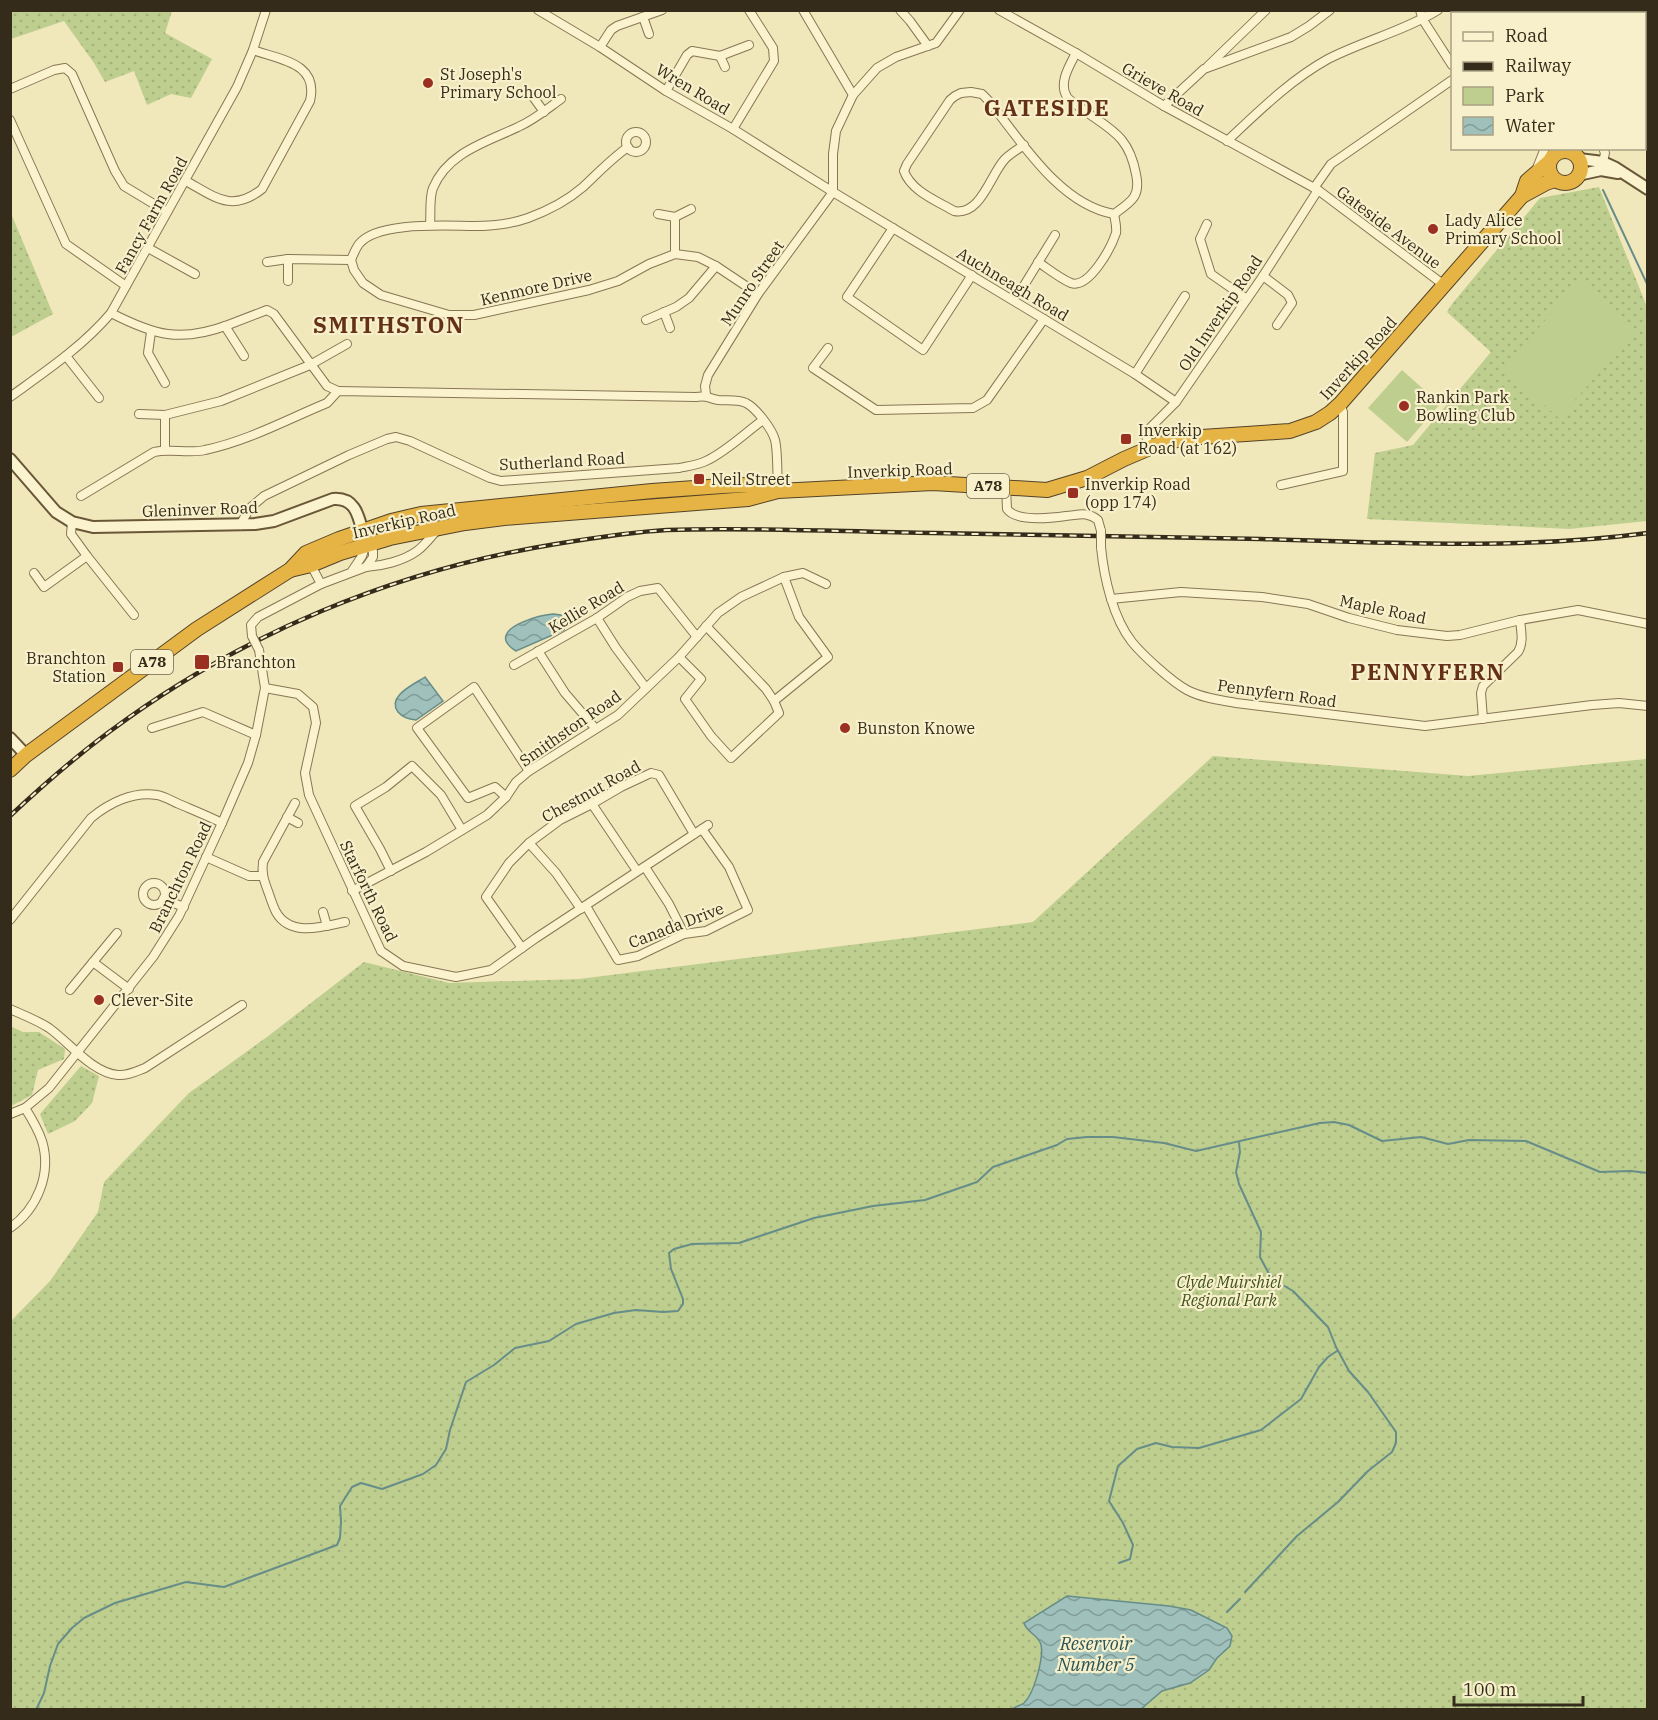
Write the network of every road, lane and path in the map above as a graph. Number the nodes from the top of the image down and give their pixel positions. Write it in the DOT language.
graph roads {
  1 [pos="266,10"];
  2 [pos="662,10"];
  3 [pos="749,10"];
  4 [pos="803,10"];
  5 [pos="900,10"];
  6 [pos="960,10"];
  7 [pos="999,10"];
  8 [pos="1266,10"];
  9 [pos="1330,10"];
  10 [pos="1420,10"];
  11 [pos="1438,10"];
  12 [pos="540,11"];
  13 [pos="643,17"];
  14 [pos="1423,20"];
  15 [pos="649,34"];
  16 [pos="749,45"];
  17 [pos="928,46"];
  18 [pos="600,47"];
  19 [pos="253,50"];
  20 [pos="1076,53"];
  21 [pos="720,56"];
  22 [pos="1451,63"];
  23 [pos="725,67"];
  24 [pos="1204,69"];
  25 [pos="1451,81"];
  26 [pos="10,89"];
  27 [pos="666,91"];
  28 [pos="531,94"];
  29 [pos="854,95"];
  30 [pos="561,99"];
  31 [pos="1164,106"];
  32 [pos="544,112"];
  33 [pos="10,120"];
  34 [pos="733,129"];
  35 [pos="1227,141"];
  36 [pos="1024,145"];
  37 [pos="628,147"];
  38 [pos="1604,150"];
  39 [pos="1561,153"];
  40 [pos="1603,162"];
  41 [pos="1578,175"];
  42 [pos="1627,175"];
  43 [pos="1555,180"];
  44 [pos="186,181"];
  45 [pos="1316,189"];
  46 [pos="1647,189"];
  47 [pos="833,192"];
  48 [pos="1522,196"];
  49 [pos="691,210"];
  50 [pos="167,212"];
  51 [pos="658,214"];
  52 [pos="1114,214"];
  53 [pos="675,217"];
  54 [pos="1207,224"];
  55 [pos="430,225"];
  56 [pos="893,228"];
  57 [pos="1055,235"];
  58 [pos="148,248"];
  59 [pos="675,254"];
  60 [pos="288,259"];
  61 [pos="351,260"];
  62 [pos="267,262"];
  63 [pos="1038,262"];
  64 [pos="716,266"];
  65 [pos="195,274"];
  66 [pos="972,275"];
  67 [pos="1263,276"];
  68 [pos="288,282"];
  69 [pos="1444,285"];
  70 [pos="126,286"];
  71 [pos="1020,292"];
  72 [pos="758,294"];
  73 [pos="1185,296"];
  74 [pos="1247,299"];
  75 [pos="664,312"];
  76 [pos="111,313"];
  77 [pos="1044,319"];
  78 [pos="646,320"];
  79 [pos="1277,325"];
  80 [pos="225,326"];
  81 [pos="670,328"];
  82 [pos="151,332"];
  83 [pos="347,344"];
  84 [pos="828,348"];
  85 [pos="66,356"];
  86 [pos="244,356"];
  87 [pos="310,365"];
  88 [pos="1135,374"];
  89 [pos="165,382"];
  90 [pos="338,391"];
  91 [pos="706,395"];
  92 [pos="10,397"];
  93 [pos="99,398"];
  94 [pos="1176,402"];
  95 [pos="1340,404"];
  96 [pos="139,414"];
  97 [pos="165,415"];
  98 [pos="763,420"];
  99 [pos="1150,447"];
  100 [pos="165,450"];
  101 [pos="10,459"];
  102 [pos="1281,485"];
  103 [pos="1006,487"];
  104 [pos="778,491"];
  105 [pos="81,496"];
  106 [pos="72,522"];
  107 [pos="240,525"];
  108 [pos="441,527"];
  109 [pos="362,530"];
  110 [pos="366,545"];
  111 [pos="87,556"];
  112 [pos="311,565"];
  113 [pos="366,567"];
  114 [pos="290,570"];
  115 [pos="352,571"];
  116 [pos="34,573"];
  117 [pos="784,577"];
  118 [pos="321,584"];
  119 [pos="826,584"];
  120 [pos="1111,599"];
  121 [pos="134,615"];
  122 [pos="597,618"];
  123 [pos="1520,620"];
  124 [pos="1647,624"];
  125 [pos="706,626"];
  126 [pos="697,637"];
  127 [pos="538,651"];
  128 [pos="679,657"];
  129 [pos="514,665"];
  130 [pos="265,688"];
  131 [pos="646,688"];
  132 [pos="774,701"];
  133 [pos="1647,706"];
  134 [pos="1483,719"];
  135 [pos="152,728"];
  136 [pos="595,728"];
  137 [pos="256,735"];
  138 [pos="10,738"];
  139 [pos="26,755"];
  140 [pos="10,770"];
  141 [pos="529,771"];
  142 [pos="506,797"];
  143 [pos="295,802"];
  144 [pos="592,804"];
  145 [pos="287,817"];
  146 [pos="222,823"];
  147 [pos="298,823"];
  148 [pos="705,827"];
  149 [pos="462,830"];
  150 [pos="694,834"];
  151 [pos="529,843"];
  152 [pos="206,857"];
  153 [pos="645,867"];
  154 [pos="391,871"];
  155 [pos="637,871"];
  156 [pos="262,876"];
  157 [pos="352,891"];
  158 [pos="163,899"];
  159 [pos="184,907"];
  160 [pos="583,907"];
  161 [pos="323,912"];
  162 [pos="10,920"];
  163 [pos="345,922"];
  164 [pos="327,926"];
  165 [pos="117,933"];
  166 [pos="684,934"];
  167 [pos="522,948"];
  168 [pos="93,962"];
  169 [pos="129,989"];
  170 [pos="70,990"];
  171 [pos="242,1005"];
  172 [pos="10,1009"];
  173 [pos="79,1053"];
  174 [pos="25,1108"];
  175 [pos="10,1114"];
  176 [pos="10,1228"];
  1 -- 19 [label="street, Fancy Farm Road"];
  2 -- 13 [label="street"];
  3 -- 34 [label="street"];
  4 -- 29 [label="street"];
  5 -- 17 [label="street"];
  6 -- 17 [label="street"];
  7 -- 20 [label="street, Grieve Road"];
  8 -- 24 [label="street"];
  9 -- 24 [label="street"];
  10 -- 14 [label="street"];
  11 -- 14 [label="street"];
  12 -- 18 [label="street, Wren Road"];
  13 -- 15 [label="street"];
  13 -- 18 [label="street"];
  14 -- 22 [label="street"];
  14 -- 35 [label="street"];
  16 -- 21 [label="street"];
  17 -- 29 [label="street"];
  18 -- 27 [label="street, Wren Road"];
  19 -- 44 [label="street, Fancy Farm Road"];
  19 -- 44 [label="street"];
  20 -- 31 [label="street, Grieve Road"];
  20 -- 52 [label="street"];
  21 -- 23 [label="street"];
  21 -- 27 [label="street"];
  24 -- 31 [label="street"];
  25 -- 45 [label="street, Old Inverkip Road"];
  26 -- 50 [label="street"];
  27 -- 34 [label="street, Wren Road"];
  28 -- 32 [label="street"];
  29 -- 47 [label="street"];
  30 -- 32 [label="street"];
  31 -- 35 [label="street, Grieve Road"];
  32 -- 55 [label="street"];
  33 -- 70 [label="street"];
  34 -- 47 [label="street, Wren Road"];
  35 -- 45 [label="street, Grieve Road"];
  36 -- 36 [label="street"];
  36 -- 52 [label="street"];
  37 -- 55 [label="street"];
  38 -- 40 [label="street"];
  39 -- 40 [label="street"];
  39 -- 41 [label="highway"];
  39 -- 43 [label="highway"];
  39 -- 48 [label="highway, Inverkip Road / A78"];
  40 -- 42 [label="street"];
  41 -- 42 [label="street"];
  41 -- 43 [label="highway, Inverkip Road"];
  42 -- 46 [label="street"];
  43 -- 48 [label="highway, Inverkip Road"];
  44 -- 50 [label="street, Fancy Farm Road"];
  45 -- 67 [label="street, Old Inverkip Road"];
  45 -- 69 [label="street, Gateside Avenue"];
  47 -- 56 [label="street, Auchneagh Road"];
  47 -- 72 [label="street, Munro Street"];
  48 -- 69 [label="highway, Inverkip Road / A78"];
  49 -- 53 [label="street"];
  50 -- 58 [label="street, Fancy Farm Road"];
  51 -- 53 [label="street"];
  52 -- 63 [label="street"];
  53 -- 59 [label="street"];
  54 -- 74 [label="street"];
  55 -- 61 [label="street"];
  56 -- 66 [label="street, Auchneagh Road"];
  56 -- 66 [label="street"];
  57 -- 63 [label="street"];
  58 -- 65 [label="street"];
  58 -- 70 [label="street, Fancy Farm Road"];
  59 -- 61 [label="street, Kenmore Drive"];
  59 -- 64 [label="street"];
  60 -- 61 [label="street"];
  60 -- 62 [label="street"];
  60 -- 68 [label="street"];
  63 -- 71 [label="street"];
  64 -- 72 [label="street"];
  64 -- 75 [label="street"];
  66 -- 77 [label="street, Auchneagh Road"];
  67 -- 74 [label="street, Old Inverkip Road"];
  67 -- 79 [label="street"];
  69 -- 95 [label="highway, Inverkip Road / A78"];
  70 -- 76 [label="street, Fancy Farm Road"];
  72 -- 91 [label="street, Munro Street"];
  73 -- 88 [label="street"];
  74 -- 94 [label="street, Old Inverkip Road"];
  75 -- 78 [label="street"];
  75 -- 81 [label="street"];
  76 -- 82 [label="street"];
  76 -- 85 [label="street, Fancy Farm Road"];
  77 -- 84 [label="street"];
  77 -- 88 [label="street, Auchneagh Road"];
  80 -- 82 [label="street"];
  80 -- 86 [label="street"];
  80 -- 87 [label="street"];
  82 -- 89 [label="street"];
  83 -- 87 [label="street"];
  85 -- 92 [label="street, Fancy Farm Road"];
  85 -- 93 [label="street"];
  87 -- 90 [label="street"];
  87 -- 97 [label="street"];
  88 -- 94 [label="street, Auchneagh Road"];
  90 -- 91 [label="street"];
  90 -- 100 [label="street"];
  91 -- 98 [label="street"];
  94 -- 99 [label="street, Old Inverkip Road"];
  95 -- 99 [label="highway, Inverkip Road / A78"];
  95 -- 102 [label="street"];
  96 -- 97 [label="street"];
  97 -- 100 [label="street"];
  98 -- 104 [label="street"];
  98 -- 107 [label="street, Sutherland Road"];
  99 -- 103 [label="highway, Inverkip Road / A78"];
  100 -- 105 [label="street"];
  101 -- 106 [label="street"];
  103 -- 104 [label="highway, Inverkip Road / A78"];
  103 -- 120 [label="street, Pennyfern Road, bridge"];
  104 -- 108 [label="highway, Inverkip Road / A78"];
  104 -- 109 [label="highway, Inverkip Road / A78"];
  106 -- 107 [label="street, Gleninver Road"];
  106 -- 111 [label="street"];
  107 -- 109 [label="street, Gleninver Road"];
  108 -- 110 [label="highway, Inverkip Road / A78"];
  108 -- 113 [label="street"];
  109 -- 110 [label="street, Gleninver Road"];
  109 -- 114 [label="highway, Inverkip Road / A78"];
  110 -- 112 [label="highway, Inverkip Road / A78"];
  110 -- 113 [label="street"];
  110 -- 115 [label="street"];
  111 -- 116 [label="street"];
  111 -- 121 [label="street"];
  112 -- 114 [label="highway, Inverkip Road / A78"];
  112 -- 118 [label="street"];
  113 -- 115 [label="street"];
  114 -- 139 [label="highway, Inverkip Road / A78"];
  115 -- 118 [label="street"];
  117 -- 119 [label="street, Smithston Road"];
  117 -- 125 [label="street, Smithston Road"];
  117 -- 132 [label="street"];
  118 -- 130 [label="street, Branchton Road, bridge"];
  120 -- 123 [label="street, Maple Road"];
  120 -- 134 [label="street, Pennyfern Road"];
  122 -- 126 [label="street, Kellie Road"];
  122 -- 127 [label="street, Kellie Road"];
  122 -- 131 [label="street"];
  123 -- 124 [label="street, Maple Road"];
  123 -- 134 [label="street"];
  125 -- 126 [label="street, Smithston Road"];
  125 -- 132 [label="street"];
  126 -- 128 [label="street, Smithston Road"];
  127 -- 129 [label="street, Kellie Road"];
  127 -- 136 [label="street, Kellie Road"];
  128 -- 131 [label="street, Smithston Road"];
  128 -- 132 [label="street"];
  130 -- 137 [label="street, Branchton Road"];
  130 -- 157 [label="street, Starforth Road"];
  131 -- 136 [label="street, Smithston Road"];
  133 -- 134 [label="street, Pennyfern Road"];
  135 -- 137 [label="street"];
  136 -- 141 [label="street, Smithston Road"];
  137 -- 146 [label="street, Branchton Road"];
  138 -- 139 [label="street"];
  139 -- 140 [label="highway, Inverkip Road / A78"];
  141 -- 142 [label="street, Smithston Road"];
  141 -- 142 [label="street"];
  142 -- 149 [label="street, Smithston Road"];
  143 -- 145 [label="street"];
  144 -- 150 [label="street, Chestnut Road"];
  144 -- 151 [label="street, Chestnut Road"];
  144 -- 155 [label="street"];
  145 -- 147 [label="street"];
  145 -- 156 [label="street"];
  146 -- 152 [label="street, Branchton Road"];
  146 -- 162 [label="street"];
  148 -- 150 [label="street, Starforth Road"];
  148 -- 166 [label="street, Canada Drive"];
  149 -- 154 [label="street, Smithston Road"];
  149 -- 154 [label="street"];
  150 -- 153 [label="street, Starforth Road"];
  151 -- 160 [label="street"];
  151 -- 167 [label="street, Chestnut Road"];
  152 -- 156 [label="street"];
  152 -- 159 [label="street, Branchton Road"];
  153 -- 155 [label="street, Starforth Road"];
  153 -- 166 [label="street"];
  154 -- 157 [label="street, Smithston Road"];
  155 -- 160 [label="street, Starforth Road"];
  156 -- 164 [label="street"];
  157 -- 167 [label="street, Starforth Road"];
  158 -- 159 [label="street"];
  159 -- 169 [label="street, Branchton Road"];
  160 -- 166 [label="street, Canada Drive"];
  160 -- 167 [label="street, Starforth Road"];
  161 -- 164 [label="street"];
  163 -- 164 [label="street"];
  165 -- 168 [label="street"];
  168 -- 169 [label="street"];
  168 -- 170 [label="street"];
  169 -- 173 [label="street, Branchton Road"];
  171 -- 173 [label="street"];
  172 -- 173 [label="street"];
  173 -- 174 [label="street, Branchton Road"];
  174 -- 175 [label="street, Branchton Road"];
  174 -- 176 [label="street"];
}
